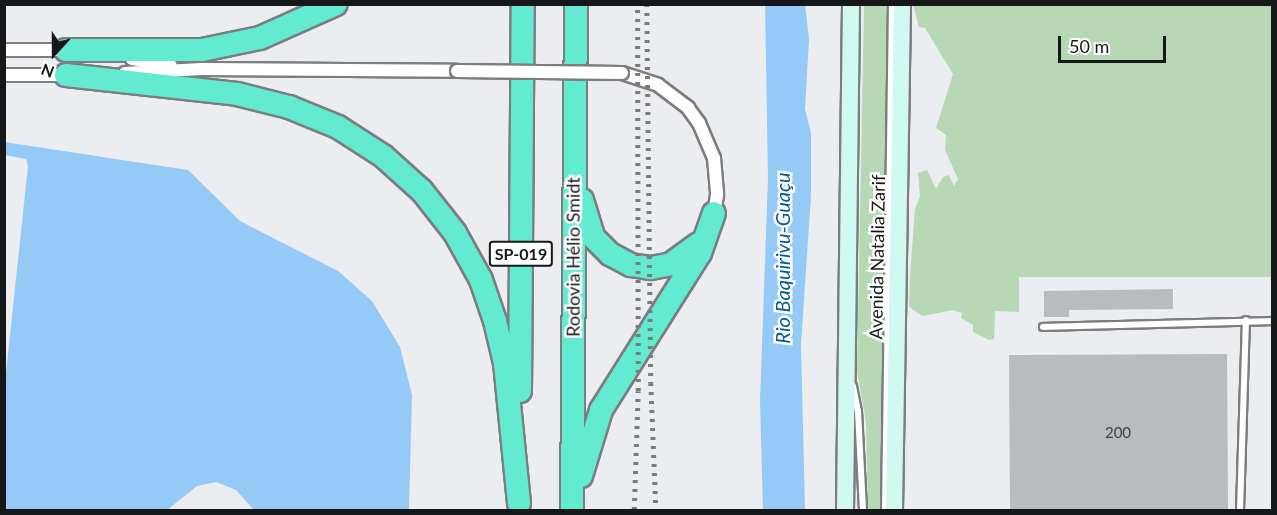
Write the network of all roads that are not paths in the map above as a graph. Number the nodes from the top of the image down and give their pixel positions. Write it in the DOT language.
graph roads {
  1 [pos="336,4"];
  2 [pos="523,4"];
  3 [pos="576,4"];
  4 [pos="851,4"];
  5 [pos="859,4"];
  6 [pos="891,4"];
  7 [pos="902,4"];
  8 [pos="4,50"];
  9 [pos="66,50"];
  10 [pos="202,69"];
  11 [pos="4,75"];
  12 [pos="66,75"];
  13 [pos="574,144"];
  14 [pos="714,213"];
  15 [pos="1246,320"];
  16 [pos="1272,321"];
  17 [pos="1043,327"];
  18 [pos="893,474"];
  19 [pos="574,510"];
  20 [pos="845,510"];
  21 [pos="863,510"];
  22 [pos="885,510"];
  23 [pos="894,510"];
  24 [pos="900,510"];
  25 [pos="1240,510"];
  1 -- 9 [label="highway"];
  2 -- 12 [label="highway, SP-019"];
  3 -- 13 [label="highway, Rodovia Hélio Smidt / SP-019"];
  4 -- 20 [label="main road, Avenida Natalia Zarif"];
  5 -- 21 [label="lane"];
  6 -- 22 [label="lane"];
  7 -- 18 [label="main road, Avenida Natalia Zarif"];
  8 -- 9 [label="street"];
  9 -- 10 [label="street"];
  10 -- 12 [label="street"];
  10 -- 14 [label="street, bridge"];
  11 -- 12 [label="street"];
  13 -- 14 [label="highway"];
  13 -- 19 [label="highway, Rodovia Hélio Smidt / SP-019"];
  14 -- 19 [label="highway"];
  15 -- 16 [label="lane"];
  15 -- 17 [label="lane"];
  15 -- 25 [label="lane"];
  18 -- 23 [label="main road, Avenida Natalia Zarif"];
  18 -- 24 [label="main road"];
}
